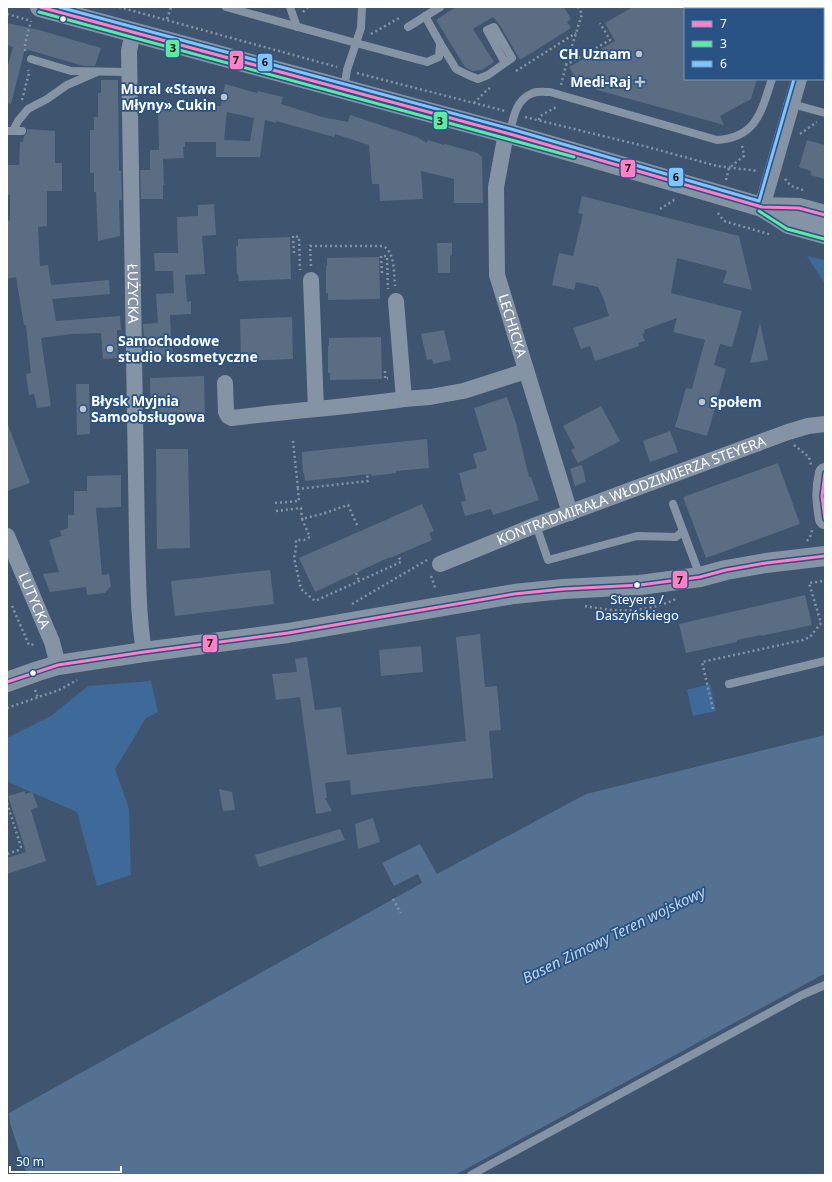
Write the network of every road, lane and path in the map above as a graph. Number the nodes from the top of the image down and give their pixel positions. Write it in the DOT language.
graph roads {
  1 [pos="119,7"];
  2 [pos="226,7"];
  3 [pos="290,7"];
  4 [pos="362,7"];
  5 [pos="440,7"];
  6 [pos="578,7"];
  7 [pos="35,14"];
  8 [pos="404,15"];
  9 [pos="426,16"];
  10 [pos="297,27"];
  11 [pos="408,27"];
  12 [pos="133,32"];
  13 [pos="576,33"];
  14 [pos="356,43"];
  15 [pos="440,43"];
  16 [pos="28,58"];
  17 [pos="505,63"];
  18 [pos="566,65"];
  19 [pos="27,68"];
  20 [pos="347,70"];
  21 [pos="97,72"];
  22 [pos="129,72"];
  23 [pos="513,73"];
  24 [pos="772,80"];
  25 [pos="799,80"];
  26 [pos="494,85"];
  27 [pos="344,89"];
  28 [pos="474,103"];
  29 [pos="792,104"];
  30 [pos="514,114"];
  31 [pos="825,114"];
  32 [pos="819,120"];
  33 [pos="12,128"];
  34 [pos="22,131"];
  35 [pos="508,134"];
  36 [pos="794,138"];
  37 [pos="754,170"];
  38 [pos="785,179"];
  39 [pos="804,190"];
  40 [pos="762,207"];
  41 [pos="718,213"];
  42 [pos="825,215"];
  43 [pos="724,221"];
  44 [pos="825,234"];
  45 [pos="294,254"];
  46 [pos="382,273"];
  47 [pos="311,279"];
  48 [pos="393,294"];
  49 [pos="526,371"];
  50 [pos="225,383"];
  51 [pos="404,399"];
  52 [pos="316,409"];
  53 [pos="825,424"];
  54 [pos="293,442"];
  55 [pos="825,472"];
  56 [pos="368,474"];
  57 [pos="298,489"];
  58 [pos="275,503"];
  59 [pos="673,504"];
  60 [pos="276,511"];
  61 [pos="570,513"];
  62 [pos="302,519"];
  63 [pos="825,519"];
  64 [pos="357,525"];
  65 [pos="536,525"];
  66 [pos="683,531"];
  67 [pos="7,536"];
  68 [pos="398,555"];
  69 [pos="825,556"];
  70 [pos="440,564"];
  71 [pos="356,573"];
  72 [pos="700,577"];
  73 [pos="359,581"];
  74 [pos="825,581"];
  75 [pos="681,596"];
  76 [pos="12,606"];
  77 [pos="584,606"];
  78 [pos="40,644"];
  79 [pos="144,652"];
  80 [pos="825,661"];
  81 [pos="58,666"];
  82 [pos="82,677"];
  83 [pos="7,682"];
  84 [pos="729,684"];
  85 [pos="35,690"];
  86 [pos="38,698"];
  87 [pos="7,708"];
  88 [pos="713,709"];
  89 [pos="7,803"];
  90 [pos="7,854"];
  91 [pos="393,899"];
  92 [pos="401,913"];
  93 [pos="825,985"];
  94 [pos="471,1175"];
  1 -- 20 [label="path"];
  2 -- 10 [label="lane"];
  3 -- 10 [label="lane"];
  4 -- 14 [label="lane"];
  5 -- 9 [label="lane"];
  6 -- 13 [label="path"];
  7 -- 12 [label="street"];
  7 -- 16 [label="path"];
  8 -- 14 [label="path"];
  9 -- 11 [label="lane"];
  9 -- 15 [label="lane"];
  10 -- 14 [label="lane"];
  12 -- 22 [label="street, ŁUŻYCKA"];
  12 -- 27 [label="street"];
  13 -- 18 [label="path"];
  13 -- 23 [label="path"];
  14 -- 15 [label="lane"];
  14 -- 20 [label="lane"];
  15 -- 17 [label="lane"];
  16 -- 21 [label="lane"];
  19 -- 33 [label="path"];
  20 -- 27 [label="lane"];
  20 -- 28 [label="path"];
  21 -- 22 [label="lane"];
  21 -- 33 [label="lane"];
  22 -- 79 [label="street, ŁUŻYCKA"];
  24 -- 30 [label="lane"];
  25 -- 29 [label="street"];
  26 -- 28 [label="path"];
  27 -- 35 [label="street"];
  28 -- 30 [label="path"];
  29 -- 31 [label="lane"];
  29 -- 40 [label="street"];
  30 -- 35 [label="lane"];
  30 -- 37 [label="path"];
  32 -- 36 [label="path"];
  33 -- 34 [label="lane"];
  35 -- 40 [label="street"];
  35 -- 49 [label="street, LECHICKA"];
  38 -- 39 [label="path"];
  40 -- 42 [label="street"];
  40 -- 44 [label="street"];
  41 -- 43 [label="path"];
  45 -- 47 [label="path"];
  46 -- 48 [label="path"];
  47 -- 48 [label="path"];
  47 -- 52 [label="street"];
  48 -- 51 [label="street"];
  49 -- 51 [label="street"];
  49 -- 61 [label="street, LECHICKA"];
  50 -- 52 [label="street"];
  51 -- 52 [label="street"];
  53 -- 61 [label="street, KONTRADMIRAŁA WŁODZIMIERZA STEYERA"];
  54 -- 57 [label="path"];
  55 -- 63 [label="street"];
  56 -- 57 [label="path"];
  57 -- 58 [label="path"];
  59 -- 66 [label="lane"];
  60 -- 62 [label="path"];
  61 -- 65 [label="street, KONTRADMIRAŁA WŁODZIMIERZA STEYERA"];
  62 -- 64 [label="path"];
  62 -- 73 [label="path"];
  65 -- 66 [label="lane"];
  65 -- 70 [label="street, KONTRADMIRAŁA WŁODZIMIERZA STEYERA"];
  66 -- 72 [label="lane"];
  67 -- 81 [label="street, LUTYCKA"];
  68 -- 73 [label="path"];
  69 -- 72 [label="street"];
  71 -- 73 [label="path"];
  72 -- 79 [label="street"];
  74 -- 88 [label="path"];
  75 -- 77 [label="path"];
  76 -- 78 [label="path"];
  79 -- 81 [label="street"];
  80 -- 84 [label="lane"];
  81 -- 83 [label="street"];
  82 -- 86 [label="path"];
  85 -- 86 [label="path"];
  86 -- 87 [label="path"];
  89 -- 90 [label="path"];
  91 -- 92 [label="path"];
  93 -- 94 [label="lane"];
}
